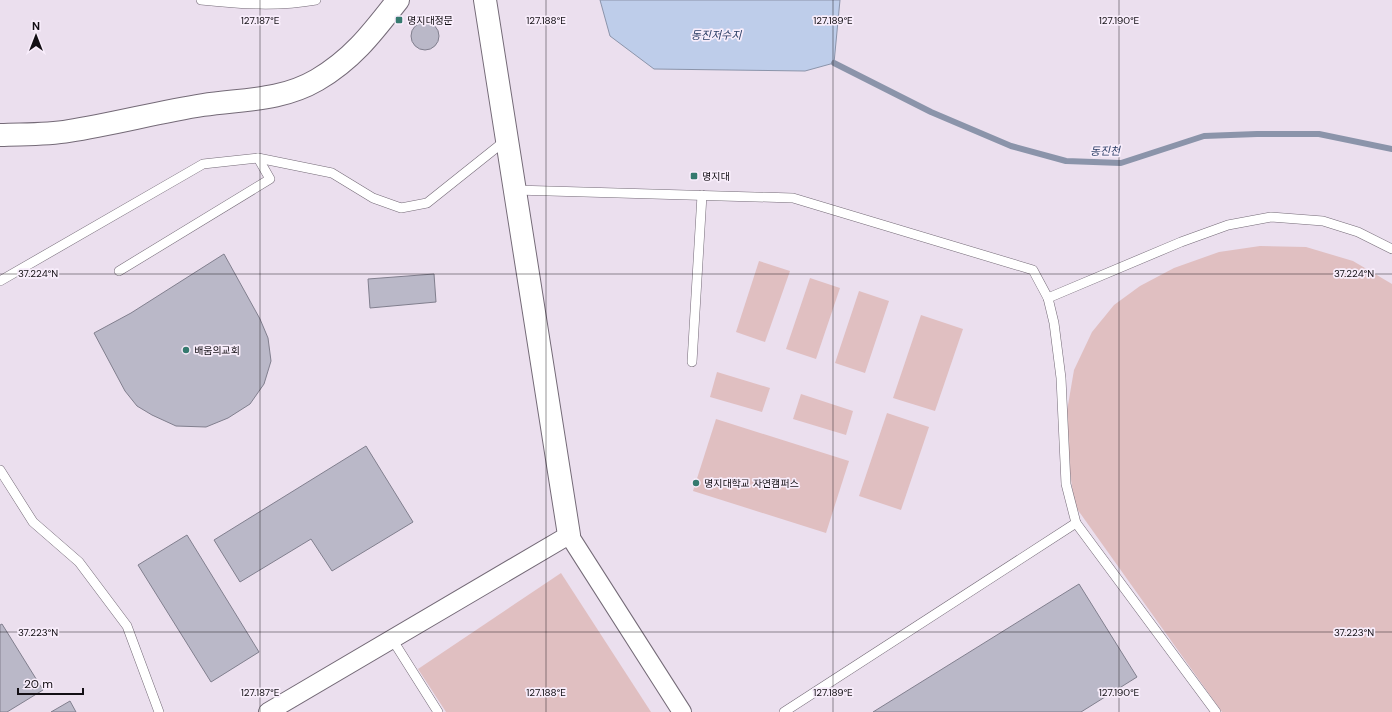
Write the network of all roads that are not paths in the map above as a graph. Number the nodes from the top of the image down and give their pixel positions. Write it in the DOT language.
graph roads {
  1 [pos="201,0"];
  2 [pos="316,0"];
  3 [pos="398,0"];
  4 [pos="485,0"];
  5 [pos="0,135"];
  6 [pos="507,139"];
  7 [pos="258,158"];
  8 [pos="515,190"];
  9 [pos="702,195"];
  10 [pos="1392,249"];
  11 [pos="118,271"];
  12 [pos="0,281"];
  13 [pos="1048,298"];
  14 [pos="692,362"];
  15 [pos="0,470"];
  16 [pos="1076,523"];
  17 [pos="569,535"];
  18 [pos="392,638"];
  19 [pos="159,712"];
  20 [pos="268,712"];
  21 [pos="438,712"];
  22 [pos="682,712"];
  23 [pos="784,712"];
  24 [pos="1216,712"];
  1 -- 2 [label="lane"];
  3 -- 5 [label="main road"];
  4 -- 6 [label="main road"];
  6 -- 7 [label="lane"];
  6 -- 8 [label="main road"];
  7 -- 11 [label="lane"];
  7 -- 12 [label="lane"];
  8 -- 9 [label="lane"];
  8 -- 17 [label="main road"];
  9 -- 13 [label="lane"];
  9 -- 14 [label="lane"];
  10 -- 13 [label="lane"];
  13 -- 16 [label="lane"];
  15 -- 19 [label="lane"];
  16 -- 23 [label="lane"];
  16 -- 24 [label="lane"];
  17 -- 18 [label="street"];
  17 -- 22 [label="street"];
  18 -- 20 [label="street"];
  18 -- 21 [label="lane"];
}
